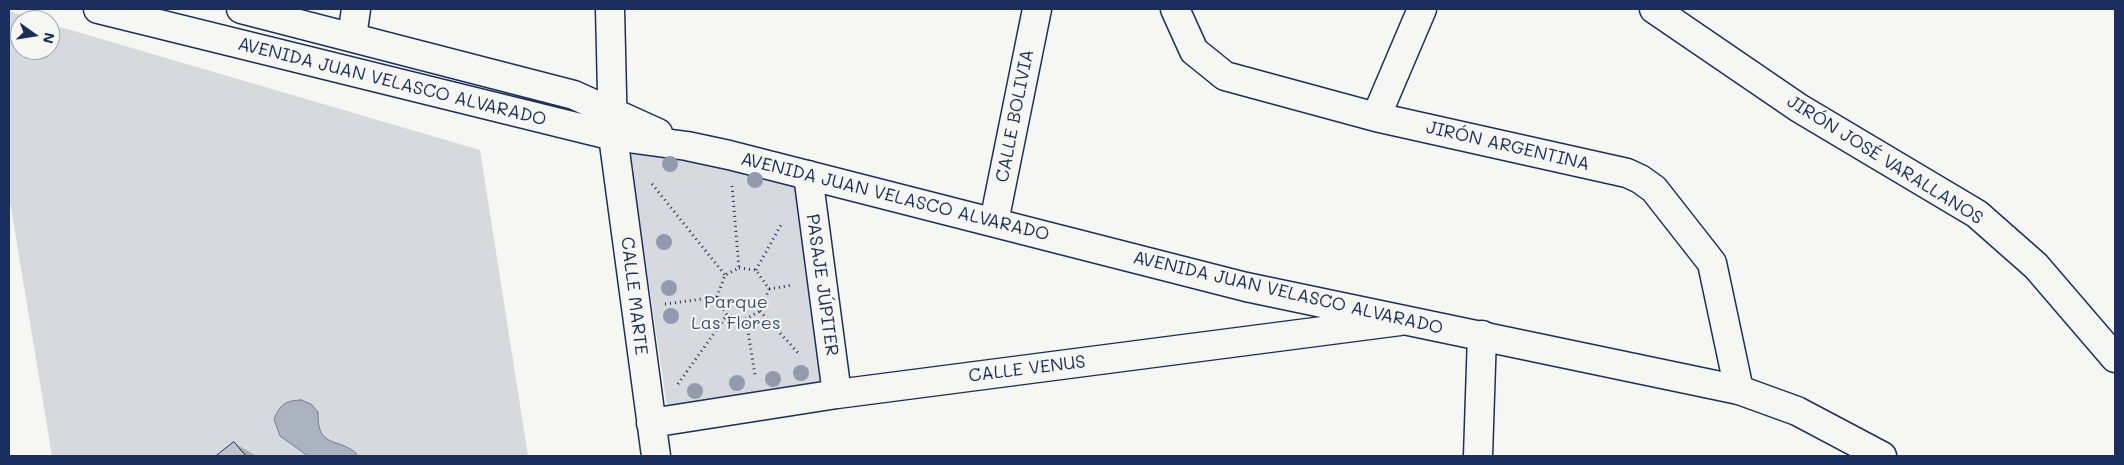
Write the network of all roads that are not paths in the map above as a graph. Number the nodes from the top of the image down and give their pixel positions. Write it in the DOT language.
graph roads {
  1 [pos="98,9"];
  2 [pos="241,9"];
  3 [pos="356,9"];
  4 [pos="610,9"];
  5 [pos="1037,9"];
  6 [pos="1175,9"];
  7 [pos="1422,9"];
  8 [pos="1654,9"];
  9 [pos="352,37"];
  10 [pos="1376,117"];
  11 [pos="613,124"];
  12 [pos="808,175"];
  13 [pos="994,222"];
  14 [pos="1404,320"];
  15 [pos="1482,335"];
  16 [pos="2115,358"];
  17 [pos="1739,390"];
  18 [pos="837,394"];
  19 [pos="651,423"];
  20 [pos="656,456"];
  21 [pos="1478,456"];
  22 [pos="1882,456"];
  1 -- 11 [label="street, AVENIDA JUAN VELASCO ALVARADO"];
  2 -- 9 [label="street, AVENIDA JUAN VELASCO ALVARADO"];
  3 -- 9 [label="street"];
  4 -- 11 [label="street, CALLE MARTE"];
  5 -- 13 [label="street, CALLE BOLIVIA"];
  6 -- 10 [label="street, JIRÓN ARGENTINA"];
  7 -- 10 [label="street"];
  8 -- 16 [label="street, JIRÓN JOSÉ VARALLANOS"];
  9 -- 11 [label="street, AVENIDA JUAN VELASCO ALVARADO"];
  10 -- 17 [label="street, JIRÓN ARGENTINA"];
  11 -- 12 [label="street, AVENIDA JUAN VELASCO ALVARADO"];
  11 -- 19 [label="street, CALLE MARTE"];
  12 -- 13 [label="street, AVENIDA JUAN VELASCO ALVARADO"];
  12 -- 18 [label="street, PASAJE JÚPITER"];
  13 -- 14 [label="street, AVENIDA JUAN VELASCO ALVARADO"];
  14 -- 15 [label="street, AVENIDA JUAN VELASCO ALVARADO"];
  14 -- 18 [label="street, CALLE VENUS"];
  15 -- 17 [label="street, AVENIDA JUAN VELASCO ALVARADO"];
  15 -- 21 [label="street"];
  17 -- 22 [label="street, AVENIDA JUAN VELASCO ALVARADO"];
  18 -- 19 [label="street, CALLE VENUS"];
  19 -- 20 [label="street, CALLE MARTE"];
}
